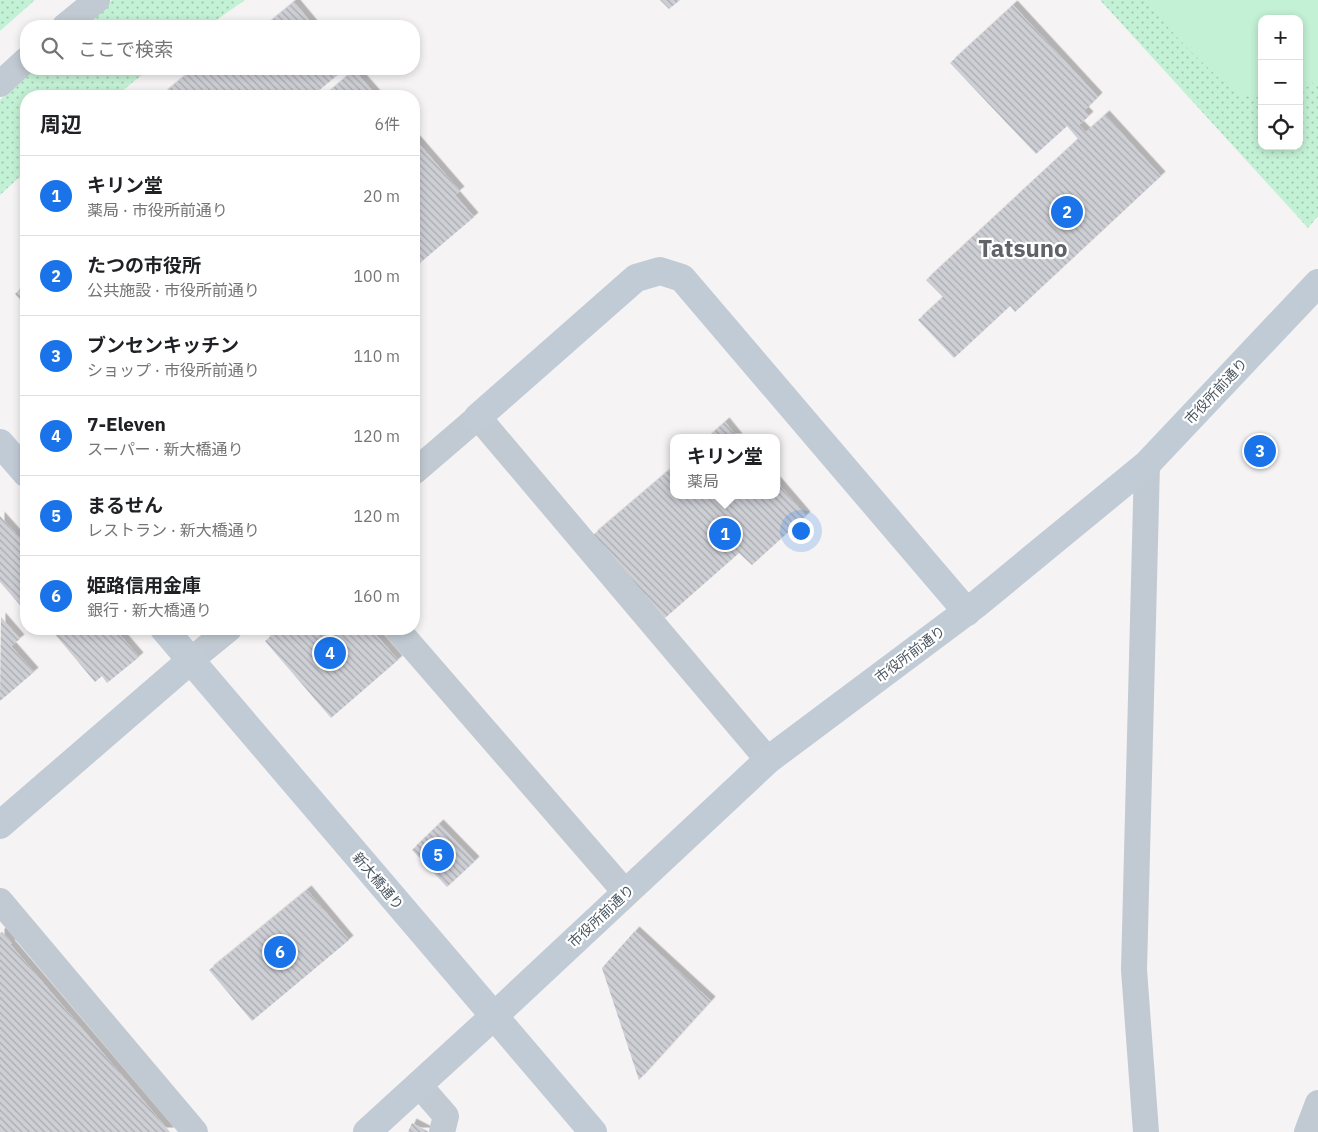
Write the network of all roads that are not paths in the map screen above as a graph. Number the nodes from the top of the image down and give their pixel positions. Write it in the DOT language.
graph roads {
  1 [pos="97,0"];
  2 [pos="72,20"];
  3 [pos="20,66"];
  4 [pos="0,84"];
  5 [pos="1318,283"];
  6 [pos="478,417"];
  7 [pos="0,443"];
  8 [pos="1147,464"];
  9 [pos="20,466"];
  10 [pos="420,467"];
  11 [pos="967,612"];
  12 [pos="169,635"];
  13 [pos="221,635"];
  14 [pos="402,635"];
  15 [pos="191,660"];
  16 [pos="768,760"];
  17 [pos="0,825"];
  18 [pos="626,893"];
  19 [pos="0,901"];
  20 [pos="493,1018"];
  21 [pos="419,1084"];
  22 [pos="1318,1103"];
  23 [pos="195,1132"];
  24 [pos="367,1132"];
  25 [pos="442,1132"];
  26 [pos="592,1132"];
  27 [pos="1146,1132"];
  28 [pos="1307,1132"];
  1 -- 2 [label="street"];
  3 -- 4 [label="street"];
  5 -- 8 [label="street, 市役所前通り"];
  6 -- 10 [label="street"];
  6 -- 11 [label="street"];
  6 -- 16 [label="street"];
  7 -- 9 [label="street"];
  8 -- 11 [label="street, 市役所前通り"];
  8 -- 27 [label="street"];
  11 -- 16 [label="street, 市役所前通り"];
  12 -- 15 [label="street, 新大橋通り"];
  13 -- 15 [label="street"];
  14 -- 18 [label="street"];
  15 -- 17 [label="street"];
  15 -- 20 [label="street, 新大橋通り"];
  16 -- 18 [label="street, 市役所前通り"];
  18 -- 20 [label="street, 市役所前通り"];
  19 -- 23 [label="street"];
  20 -- 21 [label="street, 市役所前通り"];
  20 -- 26 [label="street, 新大橋通り"];
  21 -- 24 [label="street, 市役所前通り"];
  21 -- 25 [label="street"];
  22 -- 28 [label="street"];
}
